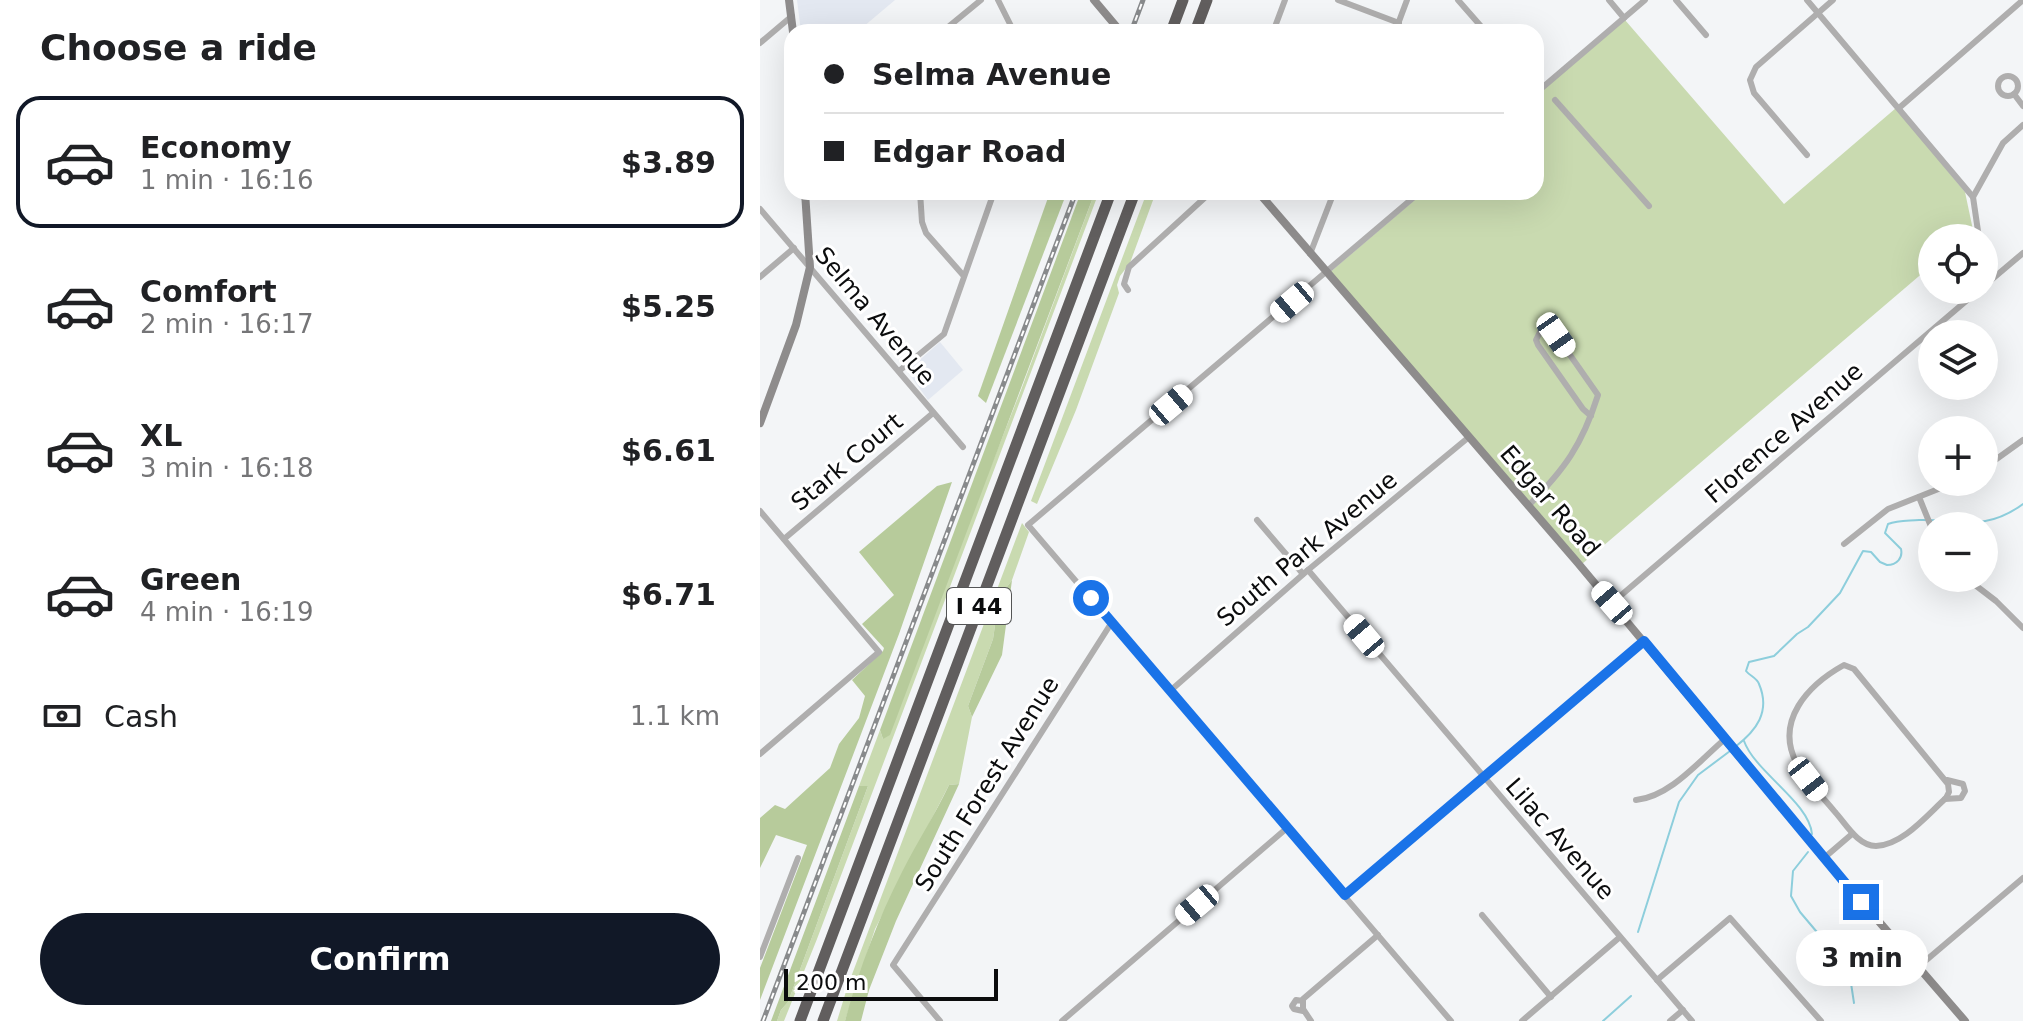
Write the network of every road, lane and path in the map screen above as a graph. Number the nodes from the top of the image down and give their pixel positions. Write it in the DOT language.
graph roads {
  1 [pos="789,0"];
  2 [pos="981,0"];
  3 [pos="998,0"];
  4 [pos="1094,0"];
  5 [pos="1183,0"];
  6 [pos="1207,0"];
  7 [pos="1285,0"];
  8 [pos="1338,0"];
  9 [pos="1407,0"];
  10 [pos="1458,0"];
  11 [pos="1609,0"];
  12 [pos="1645,0"];
  13 [pos="1676,0"];
  14 [pos="1807,0"];
  15 [pos="1833,0"];
  16 [pos="2023,0"];
  17 [pos="1818,13"];
  18 [pos="792,16"];
  19 [pos="1624,18"];
  20 [pos="1399,23"];
  21 [pos="792,24"];
  22 [pos="952,24"];
  23 [pos="1010,24"];
  24 [pos="1114,24"];
  25 [pos="1174,24"];
  26 [pos="1198,24"];
  27 [pos="1276,24"];
  28 [pos="1479,24"];
  29 [pos="1706,35"];
  30 [pos="760,43"];
  31 [pos="1544,86"];
  32 [pos="2014,94"];
  33 [pos="1555,100"];
  34 [pos="2023,106"];
  35 [pos="1899,108"];
  36 [pos="2023,125"];
  37 [pos="1807,155"];
  38 [pos="1973,197"];
  39 [pos="806,200"];
  40 [pos="921,200"];
  41 [pos="991,200"];
  42 [pos="1108,200"];
  43 [pos="1132,200"];
  44 [pos="1202,200"];
  45 [pos="1265,200"];
  46 [pos="1331,200"];
  47 [pos="1411,200"];
  48 [pos="1649,206"];
  49 [pos="760,209"];
  50 [pos="1977,224"];
  51 [pos="794,248"];
  52 [pos="2023,253"];
  53 [pos="1310,254"];
  54 [pos="810,267"];
  55 [pos="1326,273"];
  56 [pos="1998,274"];
  57 [pos="963,275"];
  58 [pos="760,277"];
  59 [pos="1128,290"];
  60 [pos="1963,304"];
  61 [pos="899,371"];
  62 [pos="933,413"];
  63 [pos="1591,416"];
  64 [pos="760,423"];
  65 [pos="1469,437"];
  66 [pos="2023,440"];
  67 [pos="963,447"];
  68 [pos="1998,458"];
  69 [pos="1919,497"];
  70 [pos="1528,506"];
  71 [pos="760,511"];
  72 [pos="1925,512"];
  73 [pos="1257,520"];
  74 [pos="784,539"];
  75 [pos="1844,544"];
  76 [pos="1306,572"];
  77 [pos="1984,592"];
  78 [pos="1612,603"];
  79 [pos="1112,622"];
  80 [pos="2023,628"];
  81 [pos="1644,641"];
  82 [pos="1170,691"];
  83 [pos="1730,745"];
  84 [pos="760,754"];
  85 [pos="1484,777"];
  86 [pos="1947,780"];
  87 [pos="1945,799"];
  88 [pos="1636,800"];
  89 [pos="1287,828"];
  90 [pos="1852,834"];
  91 [pos="798,858"];
  92 [pos="1824,858"];
  93 [pos="2023,878"];
  94 [pos="1345,895"];
  95 [pos="1482,915"];
  96 [pos="1378,935"];
  97 [pos="1620,937"];
  98 [pos="760,957"];
  99 [pos="1917,968"];
  100 [pos="1657,980"];
  101 [pos="1551,997"];
  102 [pos="1683,1010"];
  103 [pos="1958,1019"];
  104 [pos="800,1021"];
  105 [pos="823,1021"];
  106 [pos="940,1021"];
  107 [pos="1062,1021"];
  108 [pos="1311,1021"];
  109 [pos="1451,1021"];
  110 [pos="1522,1021"];
  111 [pos="1670,1021"];
  112 [pos="1692,1021"];
  113 [pos="1821,1021"];
  1 -- 18 [label="street"];
  2 -- 22 [label="street"];
  3 -- 23 [label="street"];
  4 -- 24 [label="street"];
  5 -- 25 [label="highway"];
  6 -- 26 [label="highway"];
  7 -- 27 [label="street"];
  8 -- 20 [label="street"];
  9 -- 20 [label="street"];
  10 -- 28 [label="street"];
  11 -- 19 [label="street"];
  12 -- 19 [label="street"];
  13 -- 29 [label="street"];
  14 -- 17 [label="street"];
  15 -- 17 [label="street"];
  16 -- 35 [label="street"];
  17 -- 35 [label="street"];
  17 -- 37 [label="street"];
  18 -- 21 [label="street"];
  18 -- 30 [label="street"];
  19 -- 31 [label="street"];
  32 -- 34 [label="street"];
  33 -- 48 [label="street"];
  35 -- 38 [label="street"];
  36 -- 38 [label="street"];
  38 -- 50 [label="street"];
  39 -- 54 [label="street"];
  40 -- 57 [label="street"];
  41 -- 57 [label="street"];
  42 -- 104 [label="highway, I 44"];
  43 -- 105 [label="highway, I 44"];
  44 -- 59 [label="street"];
  45 -- 53 [label="street, Edgar Road"];
  46 -- 53 [label="street"];
  47 -- 55 [label="street"];
  49 -- 51 [label="street, Selma Avenue"];
  51 -- 54 [label="street, Selma Avenue"];
  51 -- 58 [label="street"];
  52 -- 56 [label="street"];
  53 -- 55 [label="street, Edgar Road"];
  54 -- 61 [label="street, Selma Avenue"];
  54 -- 64 [label="street"];
  55 -- 65 [label="street, Edgar Road"];
  55 -- 79 [label="street"];
  57 -- 61 [label="street"];
  60 -- 78 [label="street, Florence Avenue"];
  61 -- 62 [label="street, Selma Avenue"];
  62 -- 67 [label="street, Selma Avenue"];
  62 -- 74 [label="street, Stark Court"];
  63 -- 63 [label="street"];
  63 -- 70 [label="street"];
  65 -- 70 [label="street, Edgar Road"];
  65 -- 76 [label="street, South Park Avenue"];
  66 -- 68 [label="street"];
  69 -- 72 [label="street"];
  69 -- 75 [label="street"];
  70 -- 78 [label="street, Edgar Road"];
  71 -- 74 [label="street"];
  73 -- 76 [label="street, Lilac Avenue"];
  74 -- 84 [label="street"];
  76 -- 82 [label="street, South Park Avenue"];
  76 -- 85 [label="street, Lilac Avenue"];
  77 -- 80 [label="street"];
  78 -- 81 [label="street, Edgar Road"];
  79 -- 82 [label="street"];
  79 -- 106 [label="street, South Forest Avenue"];
  81 -- 83 [label="street, Edgar Road"];
  81 -- 85 [label="street"];
  82 -- 89 [label="street"];
  83 -- 88 [label="street"];
  83 -- 92 [label="street, Edgar Road"];
  85 -- 94 [label="street"];
  85 -- 97 [label="street, Lilac Avenue"];
  86 -- 87 [label="street"];
  86 -- 87 [label="street"];
  86 -- 90 [label="street"];
  87 -- 90 [label="street"];
  89 -- 94 [label="street"];
  89 -- 107 [label="street"];
  90 -- 92 [label="street"];
  91 -- 98 [label="street"];
  92 -- 99 [label="street, Edgar Road"];
  93 -- 99 [label="street"];
  94 -- 96 [label="street"];
  95 -- 101 [label="street"];
  96 -- 108 [label="street"];
  96 -- 109 [label="street"];
  97 -- 100 [label="street, Lilac Avenue"];
  97 -- 101 [label="street"];
  99 -- 103 [label="street, Edgar Road"];
  100 -- 102 [label="street, Lilac Avenue"];
  100 -- 113 [label="street"];
  101 -- 110 [label="street"];
  102 -- 111 [label="street"];
  102 -- 112 [label="street, Lilac Avenue"];
}
